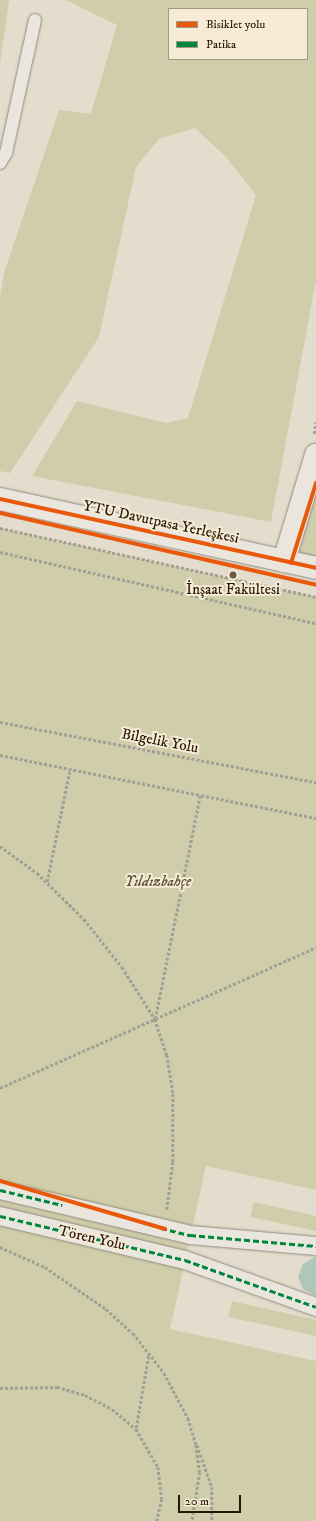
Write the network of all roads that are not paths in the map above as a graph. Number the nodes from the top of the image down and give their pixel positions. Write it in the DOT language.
graph roads {
  1 [pos="35,20"];
  2 [pos="0,163"];
  3 [pos="316,455"];
  4 [pos="0,499"];
  5 [pos="284,561"];
  6 [pos="316,568"];
  7 [pos="0,1190"];
  8 [pos="0,1216"];
  9 [pos="316,1246"];
  10 [pos="316,1307"];
  1 -- 2 [label="lane"];
  3 -- 5 [label="street"];
  4 -- 5 [label="street, YTU Davutpasa Yerleşkesi"];
  5 -- 6 [label="street, YTU Davutpasa Yerleşkesi"];
  7 -- 9 [label="street, Tören Yolu"];
  8 -- 10 [label="street, Tören Yolu"];
}
